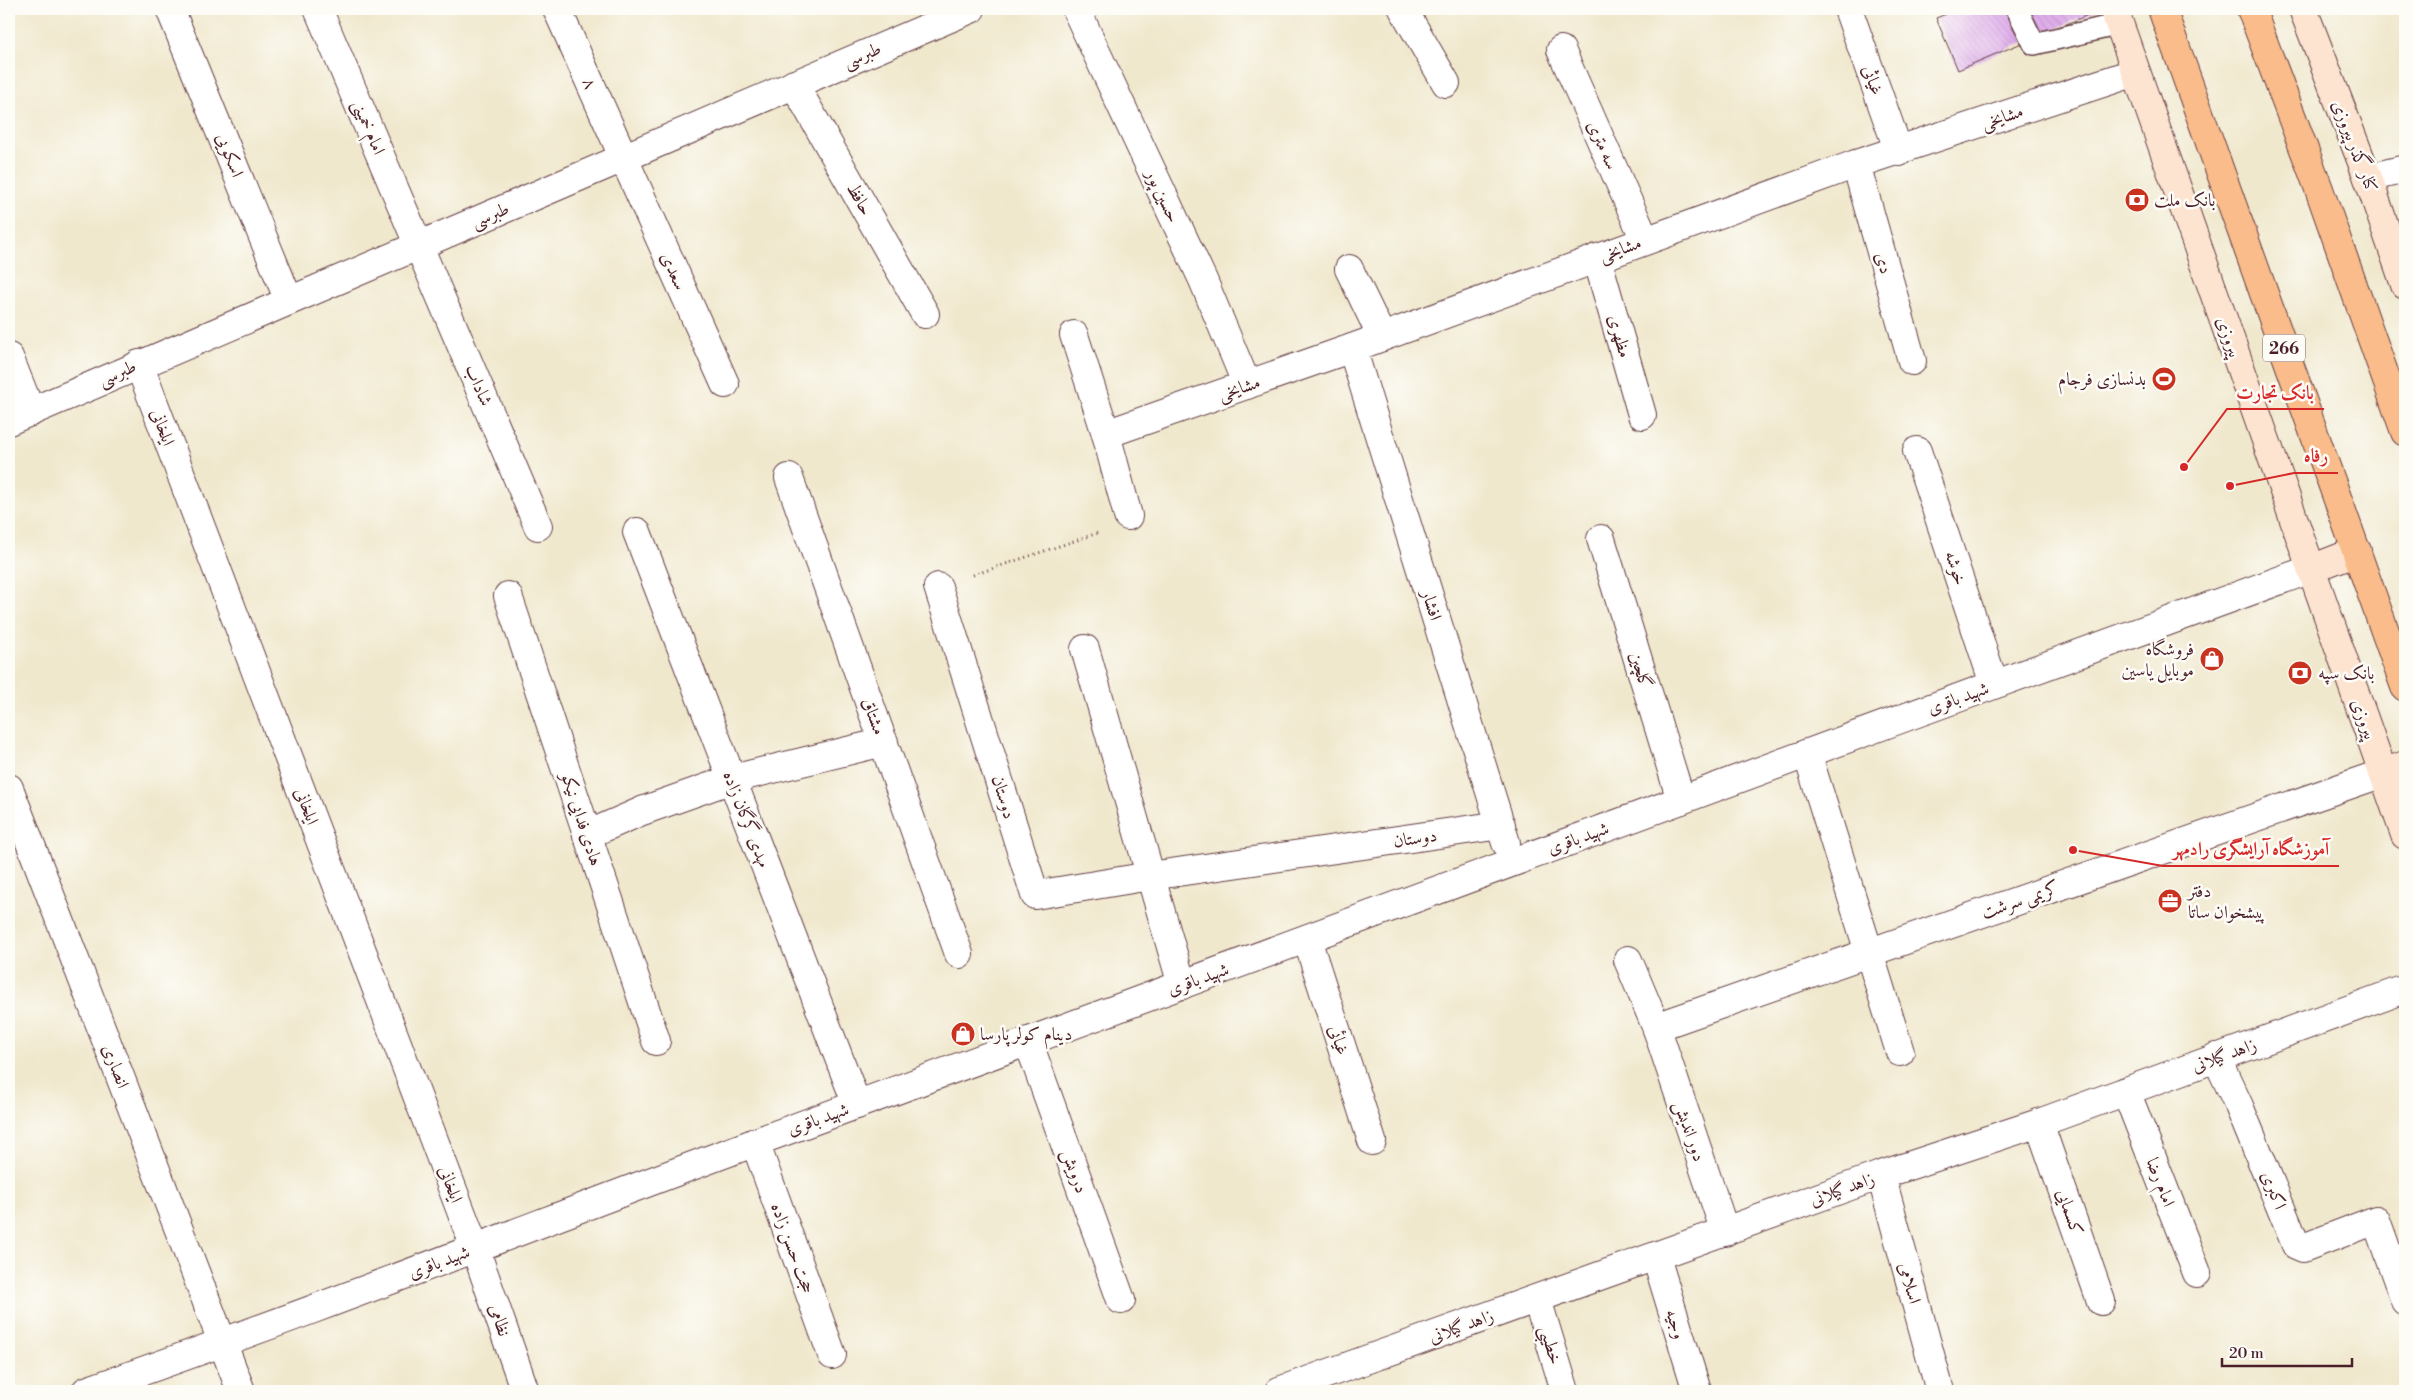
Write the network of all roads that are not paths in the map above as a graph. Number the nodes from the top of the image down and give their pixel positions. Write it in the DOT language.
graph roads {
  1 [pos="170,9"];
  2 [pos="318,9"];
  3 [pos="557,9"];
  4 [pos="971,9"];
  5 [pos="1076,9"];
  6 [pos="1403,9"];
  7 [pos="1848,9"];
  8 [pos="2017,9"];
  9 [pos="2162,9"];
  10 [pos="2251,9"];
  11 [pos="2303,9"];
  12 [pos="2117,16"];
  13 [pos="1561,50"];
  14 [pos="2136,72"];
  15 [pos="1446,83"];
  16 [pos="794,84"];
  17 [pos="1899,152"];
  18 [pos="624,157"];
  19 [pos="1856,164"];
  20 [pos="2405,169"];
  21 [pos="2368,178"];
  22 [pos="1645,240"];
  23 [pos="420,245"];
  24 [pos="1597,258"];
  25 [pos="1349,269"];
  26 [pos="2405,285"];
  27 [pos="289,301"];
  28 [pos="925,314"];
  29 [pos="1074,336"];
  30 [pos="1382,337"];
  31 [pos="1352,348"];
  32 [pos="9,357"];
  33 [pos="1912,361"];
  34 [pos="139,364"];
  35 [pos="725,384"];
  36 [pos="1248,385"];
  37 [pos="1642,415"];
  38 [pos="20,416"];
  39 [pos="2405,432"];
  40 [pos="1106,434"];
  41 [pos="1917,452"];
  42 [pos="789,478"];
  43 [pos="1128,516"];
  44 [pos="538,526"];
  45 [pos="638,532"];
  46 [pos="1601,539"];
  47 [pos="2357,551"];
  48 [pos="2311,569"];
  49 [pos="938,587"];
  50 [pos="508,596"];
  51 [pos="1085,649"];
  52 [pos="1994,684"];
  53 [pos="2405,687"];
  54 [pos="884,742"];
  55 [pos="1807,753"];
  56 [pos="2394,769"];
  57 [pos="732,779"];
  58 [pos="9,788"];
  59 [pos="1681,800"];
  60 [pos="1501,825"];
  61 [pos="588,834"];
  62 [pos="2405,835"];
  63 [pos="1512,863"];
  64 [pos="1150,876"];
  65 [pos="1307,938"];
  66 [pos="1869,953"];
  67 [pos="959,954"];
  68 [pos="1628,960"];
  69 [pos="1182,985"];
  70 [pos="2405,989"];
  71 [pos="1657,1029"];
  72 [pos="656,1041"];
  73 [pos="1028,1041"];
  74 [pos="1900,1052"];
  75 [pos="2216,1057"];
  76 [pos="2126,1091"];
  77 [pos="857,1105"];
  78 [pos="2038,1123"];
  79 [pos="755,1142"];
  80 [pos="1372,1142"];
  81 [pos="1881,1175"];
  82 [pos="1725,1232"];
  83 [pos="475,1248"];
  84 [pos="1656,1257"];
  85 [pos="2197,1273"];
  86 [pos="1537,1299"];
  87 [pos="1121,1300"];
  88 [pos="2101,1301"];
  89 [pos="2405,1301"];
  90 [pos="224,1343"];
  91 [pos="832,1354"];
  92 [pos="86,1391"];
  93 [pos="241,1391"];
  94 [pos="525,1391"];
  95 [pos="1279,1391"];
  96 [pos="1565,1391"];
  97 [pos="1697,1391"];
  98 [pos="1940,1391"];
  1 -- 27 [label="street, اسکویی"];
  2 -- 23 [label="street, امام خمینی"];
  3 -- 18 [label="street, ۸"];
  4 -- 16 [label="street, طبرسی"];
  5 -- 36 [label="street, حسین پور"];
  6 -- 15 [label="street"];
  7 -- 17 [label="street, غیاثی"];
  8 -- 12 [label="lane"];
  9 -- 47 [label="main road, 266"];
  10 -- 39 [label="main road"];
  11 -- 21 [label="main road, کنار گذر پیروزی"];
  12 -- 14 [label="main road, پیروزی"];
  13 -- 22 [label="street, سه متری"];
  14 -- 17 [label="street, مشایخی"];
  14 -- 48 [label="main road, پیروزی"];
  16 -- 18 [label="street, طبرسی"];
  16 -- 28 [label="street, حافظ"];
  17 -- 19 [label="street, مشایخی"];
  18 -- 23 [label="street, طبرسی"];
  18 -- 35 [label="street, سعدی"];
  19 -- 22 [label="street, مشایخی"];
  19 -- 33 [label="street, دی"];
  20 -- 21 [label="street"];
  21 -- 26 [label="main road, کنار گذر پیروزی"];
  22 -- 24 [label="street, مشایخی"];
  23 -- 27 [label="street, طبرسی"];
  23 -- 44 [label="street, شاداب"];
  24 -- 30 [label="street, مشایخی"];
  24 -- 37 [label="street, مظهری"];
  25 -- 30 [label="street"];
  27 -- 34 [label="street, طبرسی"];
  29 -- 40 [label="street"];
  30 -- 31 [label="street, مشایخی"];
  31 -- 36 [label="street, مشایخی"];
  31 -- 60 [label="street, افشار"];
  32 -- 38 [label="street"];
  34 -- 38 [label="street, طبرسی"];
  34 -- 83 [label="street, ایلخانی"];
  36 -- 40 [label="street, مشایخی"];
  40 -- 43 [label="street"];
  41 -- 52 [label="street, خوشه"];
  42 -- 54 [label="street, مشتاق"];
  45 -- 57 [label="street, مهدی گرگان زاده"];
  46 -- 59 [label="street, گلچین"];
  47 -- 48 [label="main road"];
  47 -- 53 [label="main road, 266"];
  48 -- 52 [label="street, شهید باقری"];
  48 -- 56 [label="main road, پیروزی"];
  49 -- 64 [label="street, دوستان"];
  50 -- 61 [label="street, هادی فدایی نیکو"];
  51 -- 64 [label="street"];
  52 -- 55 [label="street, شهید باقری"];
  54 -- 57 [label="street"];
  54 -- 67 [label="street, مشتاق"];
  55 -- 59 [label="street, شهید باقری"];
  55 -- 66 [label="street"];
  56 -- 62 [label="main road, پیروزی"];
  56 -- 66 [label="street, کریمی سرشت"];
  57 -- 61 [label="street"];
  57 -- 77 [label="street, مهدی گرگان زاده"];
  58 -- 90 [label="street, انصاری"];
  59 -- 63 [label="street, شهید باقری"];
  60 -- 63 [label="street, افشار"];
  60 -- 64 [label="street, دوستان"];
  61 -- 72 [label="street, هادی فدایی نیکو"];
  63 -- 65 [label="street, شهید باقری"];
  64 -- 69 [label="street"];
  65 -- 69 [label="street, شهید باقری"];
  65 -- 80 [label="street, غیائی"];
  66 -- 71 [label="street, کریمی سرشت"];
  66 -- 74 [label="street"];
  68 -- 71 [label="street, دور اندیش"];
  69 -- 73 [label="street, شهید باقری"];
  70 -- 75 [label="street, زاهد گیلانی"];
  71 -- 82 [label="street, دور اندیش"];
  73 -- 77 [label="street, شهید باقری"];
  73 -- 87 [label="street, درویش"];
  75 -- 76 [label="street, زاهد گیلانی"];
  75 -- 89 [label="street, اکبری"];
  76 -- 78 [label="street, زاهد گیلانی"];
  76 -- 85 [label="street, امام رضا"];
  77 -- 79 [label="street, شهید باقری"];
  78 -- 81 [label="street, زاهد گیلانی"];
  78 -- 88 [label="street, کسمایی"];
  79 -- 83 [label="street, شهید باقری"];
  79 -- 91 [label="street, حجت حسن زاده"];
  81 -- 82 [label="street, زاهد گیلانی"];
  81 -- 98 [label="street, اسلامی"];
  82 -- 84 [label="street, زاهد گیلانی"];
  83 -- 90 [label="street, شهید باقری"];
  83 -- 94 [label="street, نظامی"];
  84 -- 86 [label="street, زاهد گیلانی"];
  84 -- 97 [label="street, وجیه"];
  86 -- 95 [label="street, زاهد گیلانی"];
  86 -- 96 [label="street, خطیبی"];
  90 -- 92 [label="street, شهید باقری"];
  90 -- 93 [label="street, انصاری"];
}
